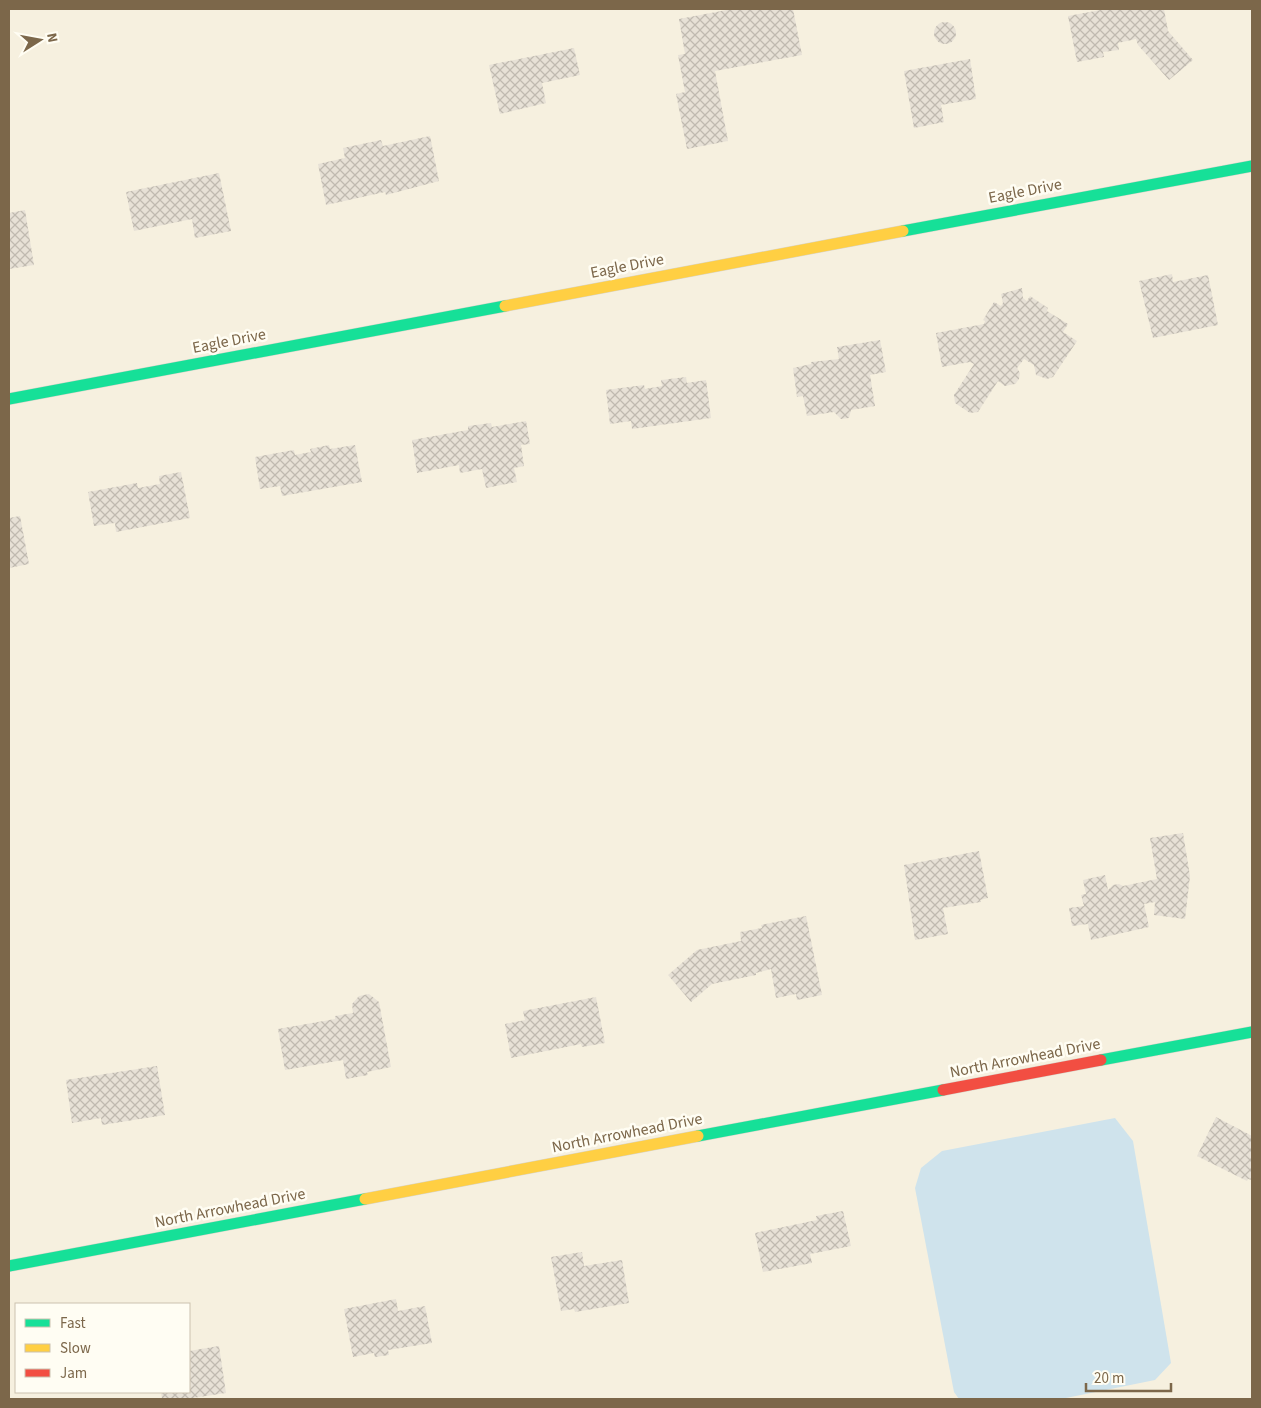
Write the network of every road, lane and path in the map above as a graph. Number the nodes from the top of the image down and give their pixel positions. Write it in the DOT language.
graph roads {
  1 [pos="1252,166"];
  2 [pos="9,399"];
  3 [pos="1252,1032"];
  4 [pos="9,1266"];
  1 -- 2 [label="street, Eagle Drive"];
  3 -- 4 [label="street, North Arrowhead Drive"];
}
